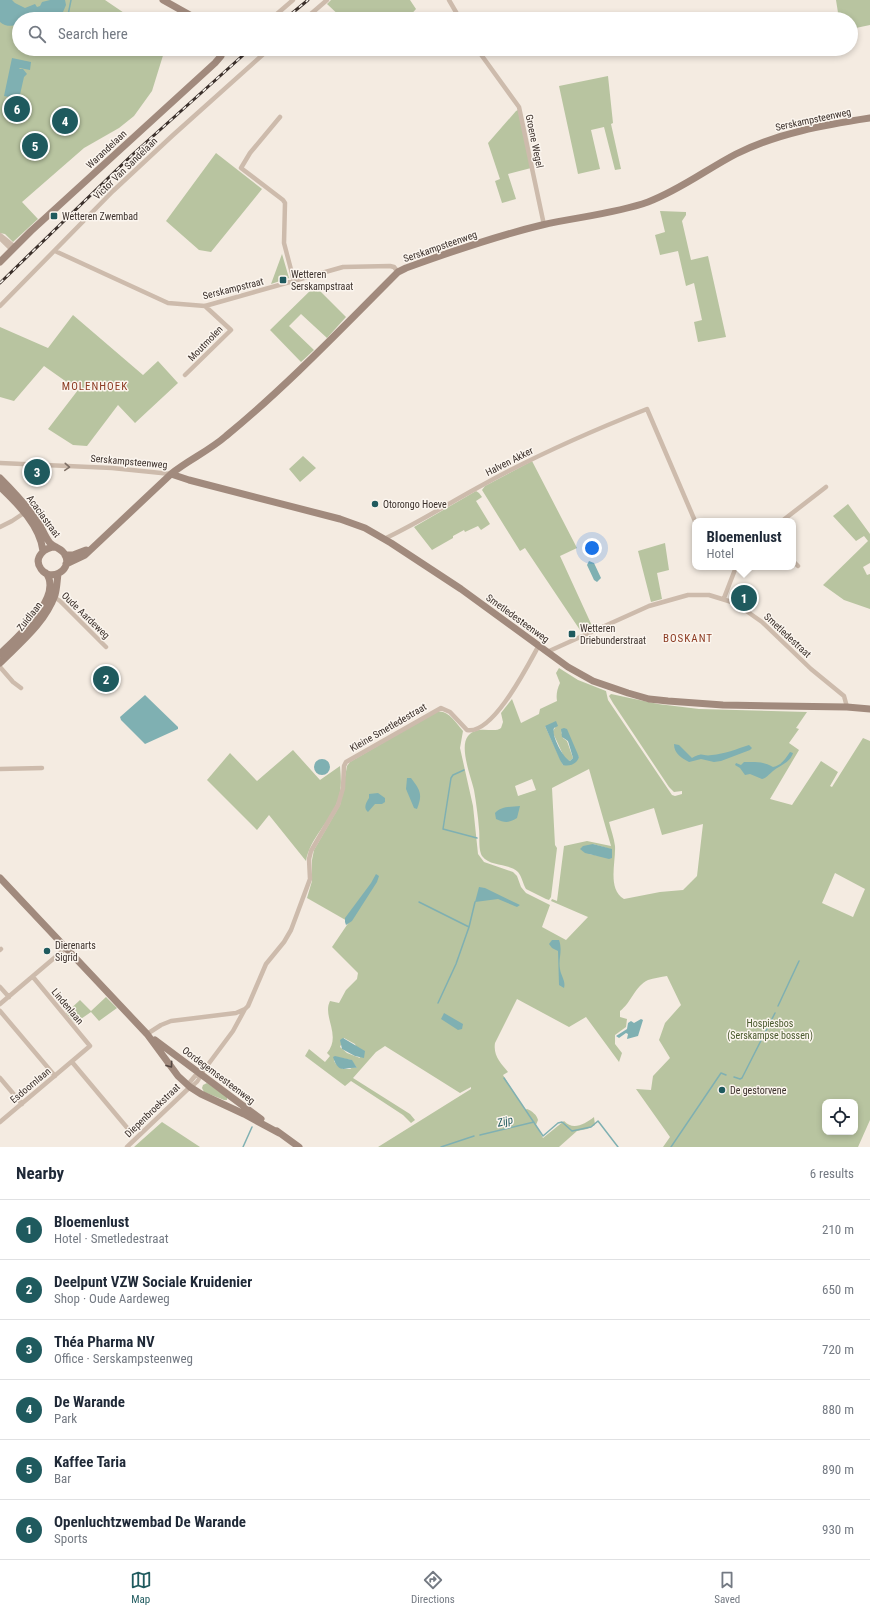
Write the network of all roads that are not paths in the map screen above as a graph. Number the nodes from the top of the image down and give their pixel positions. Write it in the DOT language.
graph roads {
  1 [pos="163,0"];
  2 [pos="293,0"];
  3 [pos="327,0"];
  4 [pos="449,0"];
  5 [pos="184,12"];
  6 [pos="278,12"];
  7 [pos="313,12"];
  8 [pos="456,12"];
  9 [pos="221,56"];
  10 [pos="261,56"];
  11 [pos="482,56"];
  12 [pos="280,117"];
  13 [pos="870,118"];
  14 [pos="544,225"];
  15 [pos="0,235"];
  16 [pos="0,238"];
  17 [pos="14,249"];
  18 [pos="55,251"];
  19 [pos="0,262"];
  20 [pos="398,272"];
  21 [pos="294,281"];
  22 [pos="0,306"];
  23 [pos="205,306"];
  24 [pos="185,375"];
  25 [pos="0,463"];
  26 [pos="171,474"];
  27 [pos="0,478"];
  28 [pos="0,487"];
  29 [pos="826,487"];
  30 [pos="24,513"];
  31 [pos="694,518"];
  32 [pos="786,518"];
  33 [pos="0,527"];
  34 [pos="384,539"];
  35 [pos="56,547"];
  36 [pos="91,548"];
  37 [pos="43,551"];
  38 [pos="66,555"];
  39 [pos="66,564"];
  40 [pos="735,570"];
  41 [pos="46,573"];
  42 [pos="58,574"];
  43 [pos="54,597"];
  44 [pos="724,598"];
  45 [pos="539,646"];
  46 [pos="106,647"];
  47 [pos="2,649"];
  48 [pos="547,652"];
  49 [pos="0,663"];
  50 [pos="0,667"];
  51 [pos="21,688"];
  52 [pos="846,707"];
  53 [pos="870,709"];
  54 [pos="42,768"];
  55 [pos="0,769"];
  56 [pos="0,878"];
  57 [pos="66,948"];
  58 [pos="32,977"];
  59 [pos="0,987"];
  60 [pos="8,997"];
  61 [pos="0,1004"];
  62 [pos="245,1009"];
  63 [pos="0,1011"];
  64 [pos="147,1034"];
  65 [pos="90,1046"];
  66 [pos="72,1062"];
  67 [pos="201,1074"];
  68 [pos="55,1076"];
  69 [pos="0,1078"];
  70 [pos="190,1087"];
  71 [pos="22,1104"];
  72 [pos="0,1122"];
  73 [pos="129,1130"];
  74 [pos="280,1133"];
  75 [pos="127,1147"];
  76 [pos="299,1147"];
  1 -- 5 [label="street"];
  2 -- 6 [label="street"];
  3 -- 7 [label="street"];
  4 -- 8 [label="street"];
  9 -- 17 [label="street, Warandelaan"];
  10 -- 18 [label="street, Victor Van Sandelaan"];
  11 -- 14 [label="street, Groene Wegel"];
  12 -- 21 [label="street"];
  13 -- 14 [label="street, Serskampsteenweg"];
  14 -- 20 [label="street, Serskampsteenweg"];
  15 -- 17 [label="street"];
  16 -- 17 [label="street"];
  17 -- 19 [label="street, Warandelaan"];
  18 -- 22 [label="street, Victor Van Sandelaan"];
  18 -- 23 [label="street, Serskampstraat"];
  20 -- 21 [label="street, Serskampstraat"];
  20 -- 26 [label="street, Serskampsteenweg"];
  21 -- 23 [label="street, Serskampstraat"];
  23 -- 24 [label="street, Moutmolen"];
  25 -- 26 [label="street, Serskampsteenweg, one-way"];
  26 -- 34 [label="street, Smetledesteenweg"];
  26 -- 36 [label="street"];
  27 -- 35 [label="street, Acaciastraat"];
  28 -- 30 [label="street, Acaciastraat"];
  29 -- 32 [label="street"];
  30 -- 33 [label="street"];
  30 -- 37 [label="street, Acaciastraat"];
  31 -- 34 [label="street, Halven Akker"];
  34 -- 45 [label="street, Smetledesteenweg"];
  35 -- 37 [label="street, Acaciastraat"];
  35 -- 38 [label="street, Acaciastraat"];
  36 -- 38 [label="street"];
  36 -- 39 [label="street"];
  37 -- 41 [label="street, Acaciastraat"];
  38 -- 39 [label="street"];
  39 -- 42 [label="street"];
  40 -- 44 [label="street"];
  41 -- 42 [label="street"];
  41 -- 47 [label="street, Zuidlaan"];
  42 -- 43 [label="street, Zuidlaan"];
  43 -- 46 [label="street, Oude Aardeweg"];
  43 -- 49 [label="street, Zuidlaan"];
  44 -- 48 [label="street, Smetledestraat"];
  44 -- 52 [label="street, Smetledestraat"];
  45 -- 48 [label="street, Smetledesteenweg"];
  45 -- 62 [label="street, Kleine Smetledestraat"];
  48 -- 52 [label="street, Smetledesteenweg"];
  50 -- 51 [label="street"];
  52 -- 53 [label="street, Smetledesteenweg"];
  54 -- 55 [label="street"];
  56 -- 57 [label="street, Oordegemsesteenweg"];
  57 -- 58 [label="street"];
  57 -- 64 [label="street, Oordegemsesteenweg"];
  58 -- 60 [label="street"];
  58 -- 65 [label="street, Lindenlaan"];
  59 -- 60 [label="street"];
  60 -- 61 [label="street"];
  62 -- 64 [label="street"];
  62 -- 67 [label="street, Kleine Smetledestraat"];
  63 -- 68 [label="street"];
  64 -- 67 [label="street, Oordegemsesteenweg"];
  64 -- 70 [label="street, Oordegemsesteenweg, one-way"];
  65 -- 66 [label="street, Esdoornlaan"];
  66 -- 68 [label="street, Esdoornlaan"];
  66 -- 73 [label="street"];
  67 -- 70 [label="street, Diepenbroekstraat"];
  67 -- 74 [label="street, Oordegemsesteenweg"];
  68 -- 71 [label="street, Esdoornlaan"];
  69 -- 71 [label="street"];
  70 -- 74 [label="street, Oordegemsesteenweg"];
  70 -- 75 [label="street, Diepenbroekstraat"];
  71 -- 72 [label="street, Esdoornlaan"];
  74 -- 76 [label="street, Oordegemsesteenweg"];
}
